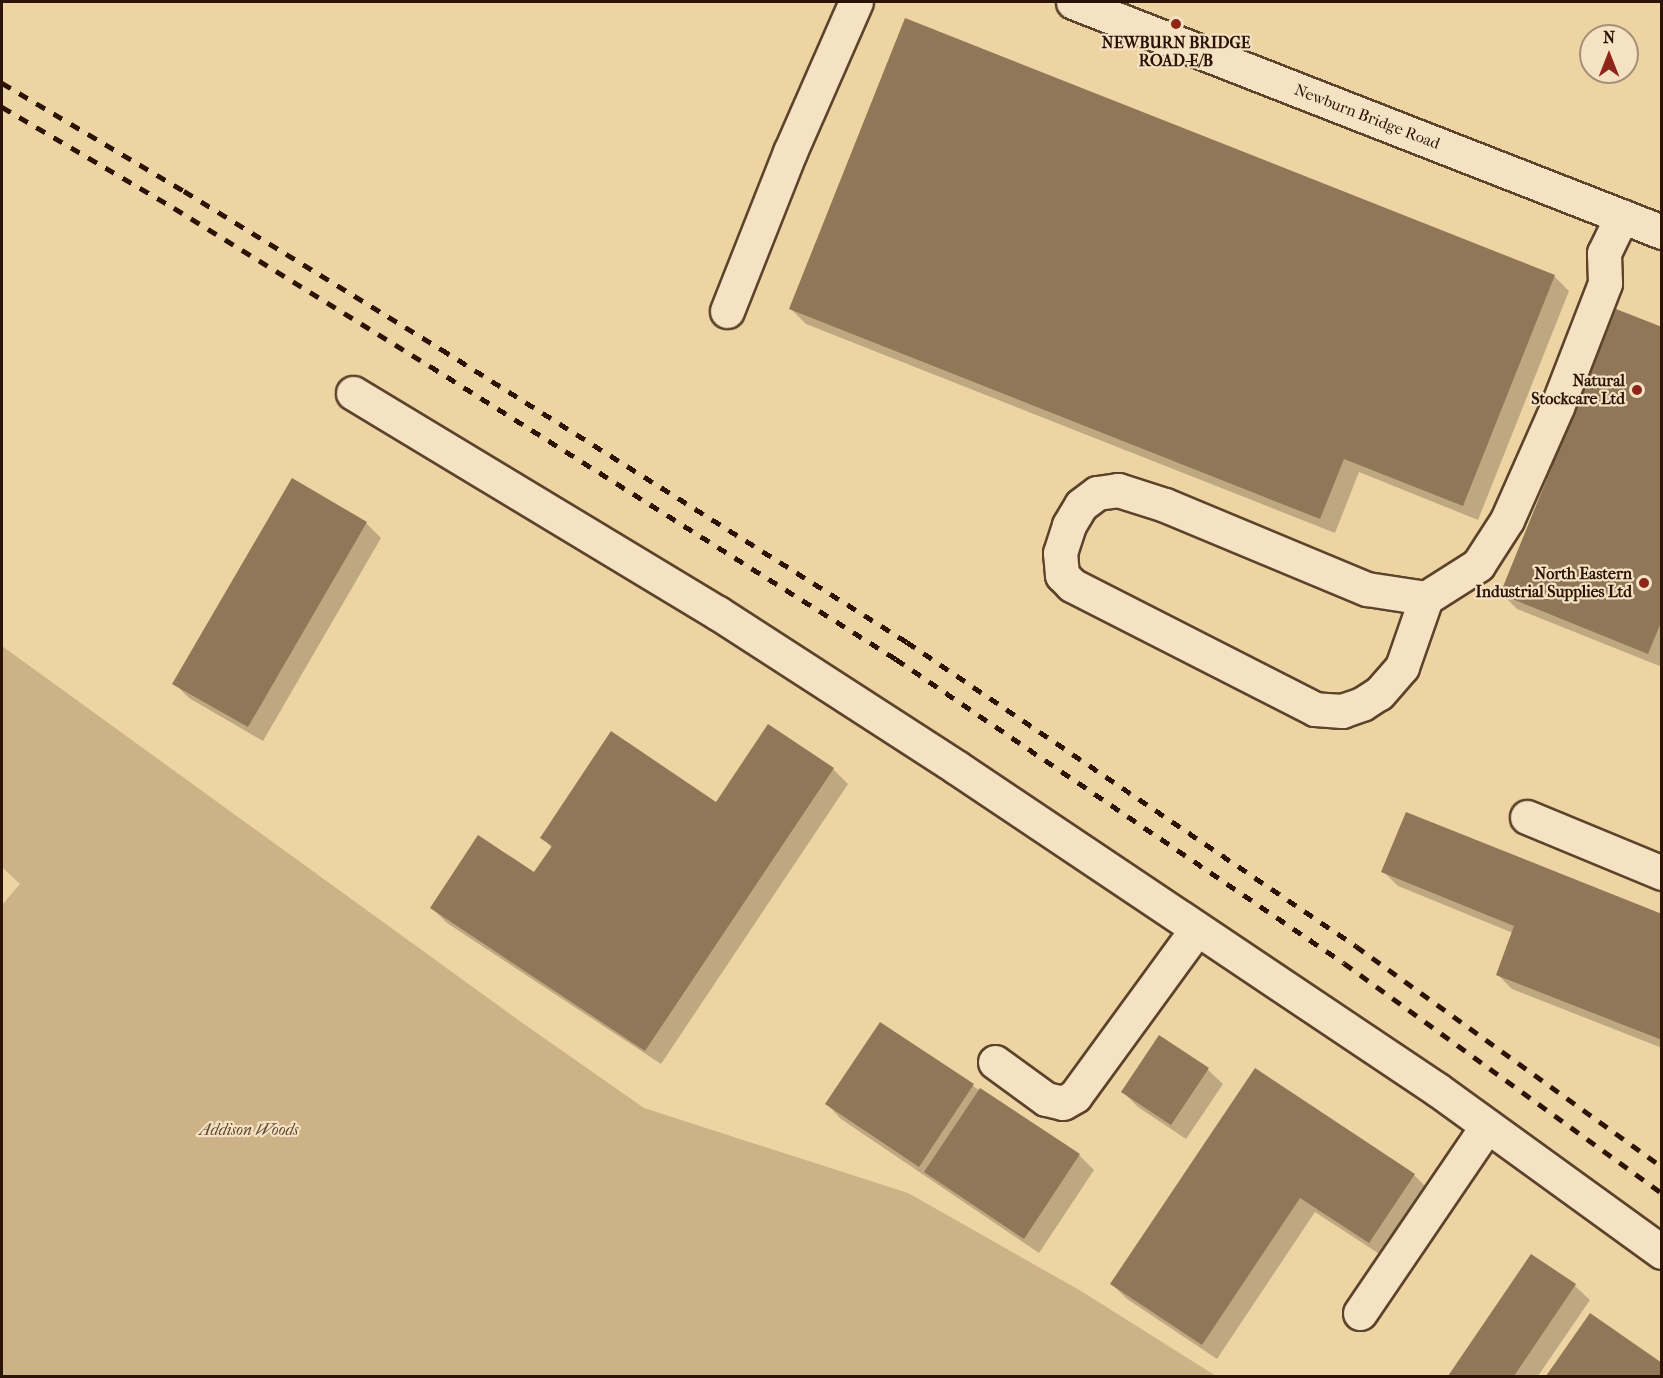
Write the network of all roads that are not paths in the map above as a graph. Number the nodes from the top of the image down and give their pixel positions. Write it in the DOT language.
graph roads {
  1 [pos="856,2"];
  2 [pos="1073,2"];
  3 [pos="1622,216"];
  4 [pos="1662,232"];
  5 [pos="727,311"];
  6 [pos="352,393"];
  7 [pos="1426,598"];
  8 [pos="1527,817"];
  9 [pos="1662,873"];
  10 [pos="1197,929"];
  11 [pos="995,1062"];
  12 [pos="1487,1126"];
  13 [pos="1662,1252"];
  14 [pos="1360,1313"];
  1 -- 5 [label="street"];
  2 -- 3 [label="street, Newburn Bridge Road"];
  3 -- 4 [label="street, Newburn Bridge Road"];
  3 -- 7 [label="street"];
  6 -- 10 [label="street"];
  7 -- 7 [label="street"];
  8 -- 9 [label="street"];
  10 -- 11 [label="street"];
  10 -- 12 [label="street"];
  12 -- 13 [label="street"];
  12 -- 14 [label="street"];
}
